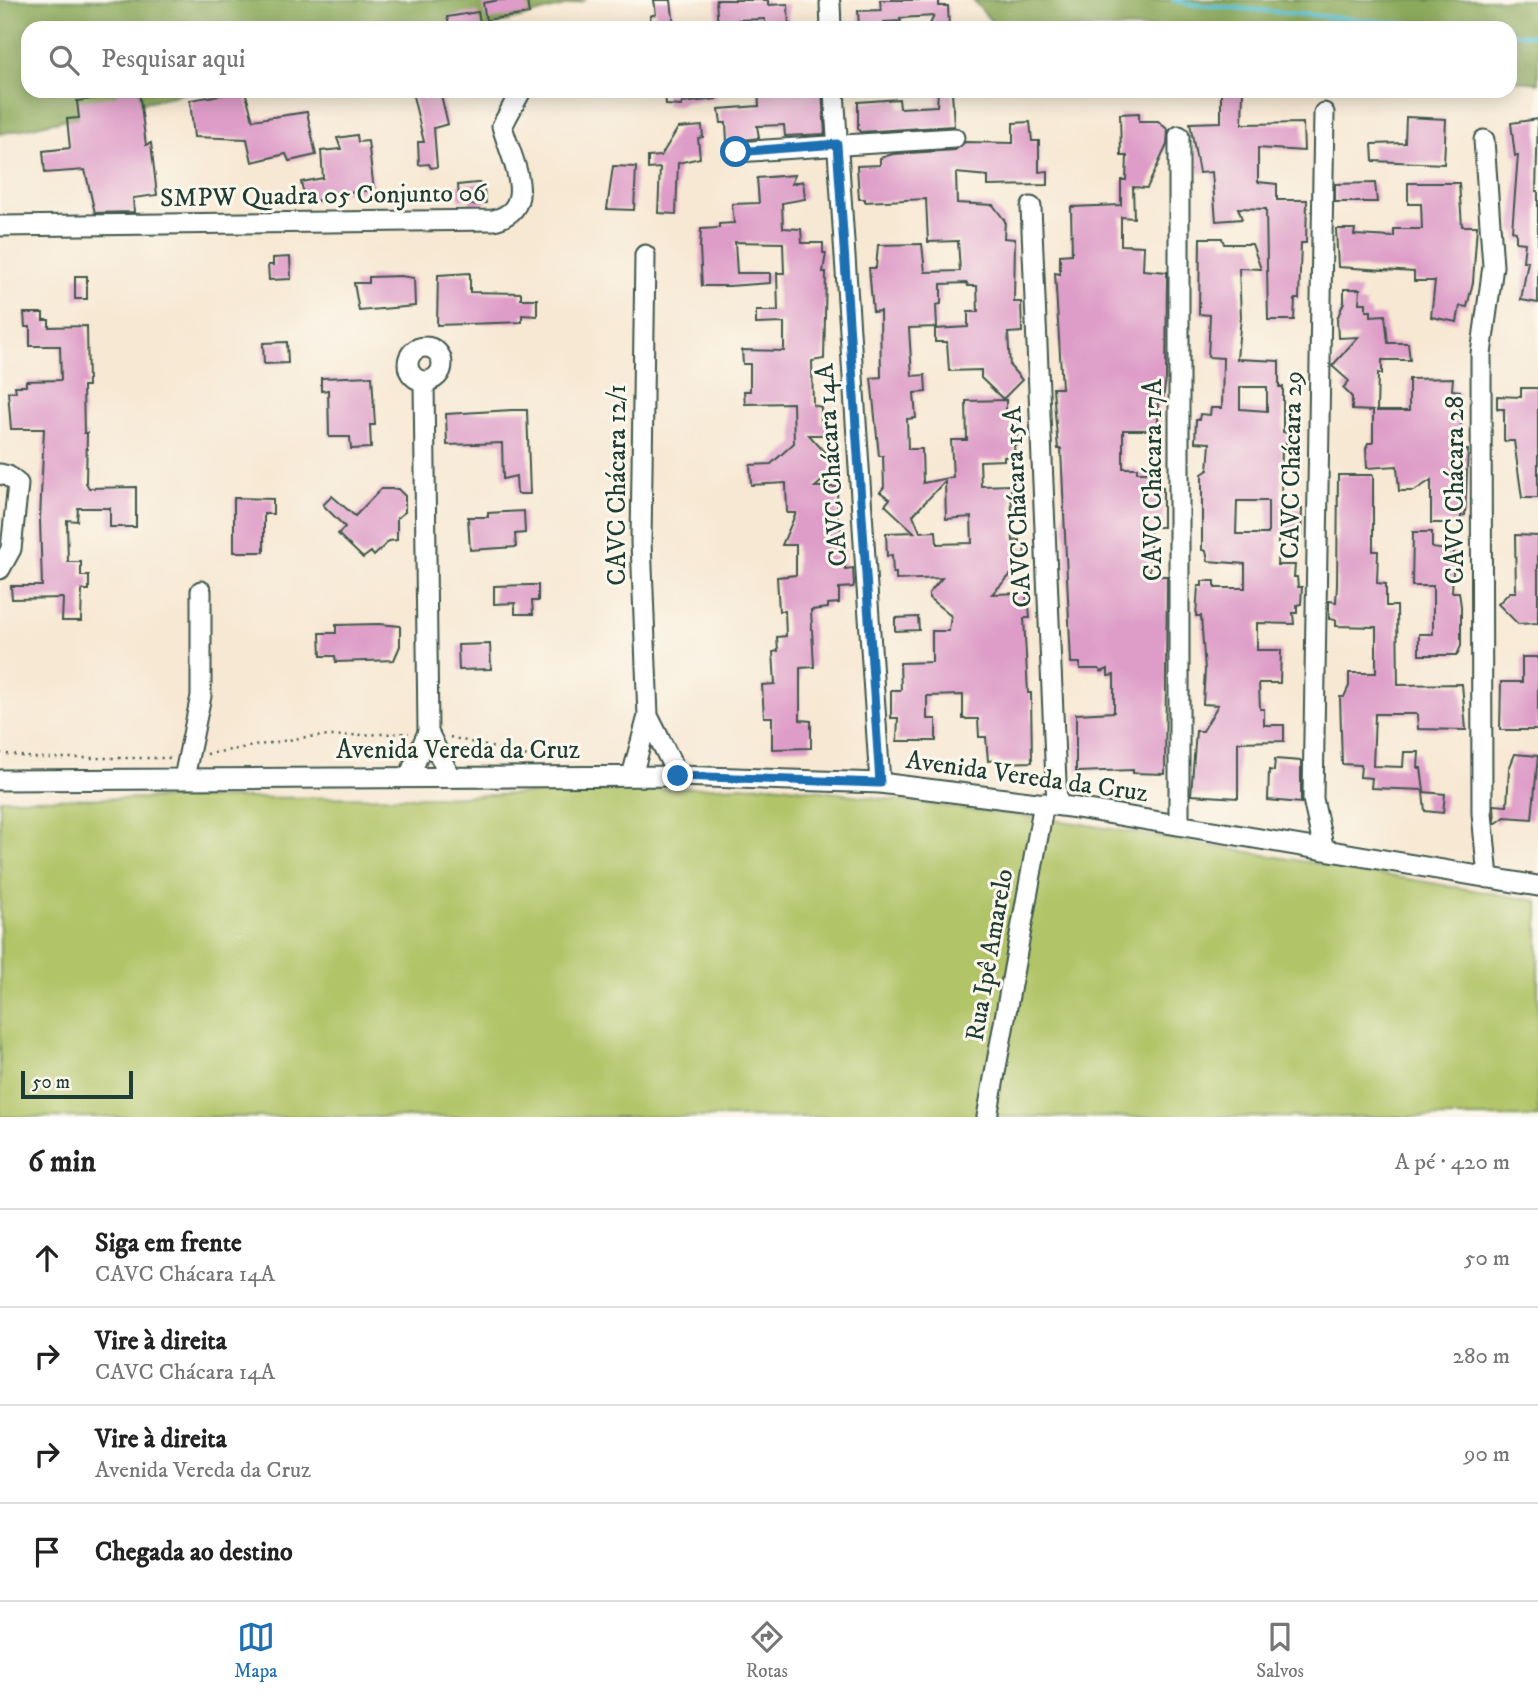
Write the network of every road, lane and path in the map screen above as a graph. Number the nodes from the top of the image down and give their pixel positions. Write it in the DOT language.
graph roads {
  1 [pos="830,3"];
  2 [pos="831,21"];
  3 [pos="517,98"];
  4 [pos="834,98"];
  5 [pos="1324,113"];
  6 [pos="1179,136"];
  7 [pos="954,138"];
  8 [pos="1483,140"];
  9 [pos="837,144"];
  10 [pos="736,152"];
  11 [pos="1031,207"];
  12 [pos="0,226"];
  13 [pos="645,255"];
  14 [pos="425,343"];
  15 [pos="0,474"];
  16 [pos="0,569"];
  17 [pos="201,591"];
  18 [pos="648,716"];
  19 [pos="428,732"];
  20 [pos="0,753"];
  21 [pos="188,758"];
  22 [pos="541,760"];
  23 [pos="632,776"];
  24 [pos="678,776"];
  25 [pos="409,777"];
  26 [pos="450,777"];
  27 [pos="184,778"];
  28 [pos="0,780"];
  29 [pos="880,783"];
  30 [pos="1016,800"];
  31 [pos="1059,806"];
  32 [pos="1315,818"];
  33 [pos="1179,825"];
  34 [pos="1039,831"];
  35 [pos="1482,840"];
  36 [pos="1290,846"];
  37 [pos="1324,850"];
  38 [pos="1464,874"];
  39 [pos="1488,878"];
  40 [pos="1538,886"];
  41 [pos="987,1117"];
  1 -- 2 [label="street"];
  3 -- 12 [label="street, SMPW Quadra 05 Conjunto 06"];
  4 -- 9 [label="street, CAVC Chácara 14A"];
  5 -- 32 [label="street, CAVC Chácara 29"];
  6 -- 33 [label="street, CAVC Chácara 17A"];
  7 -- 9 [label="street"];
  8 -- 35 [label="street, CAVC Chácara 28"];
  9 -- 10 [label="street"];
  9 -- 29 [label="street, CAVC Chácara 14A"];
  11 -- 31 [label="street, CAVC Chácara 15A"];
  13 -- 18 [label="street, CAVC Chácara 12/1"];
  14 -- 19 [label="street"];
  15 -- 16 [label="street"];
  17 -- 21 [label="street"];
  18 -- 23 [label="street, CAVC Chácara 12/1"];
  18 -- 24 [label="street, CAVC Chácara 12/1"];
  19 -- 21 [label="path"];
  19 -- 22 [label="path"];
  19 -- 25 [label="street"];
  19 -- 26 [label="street"];
  20 -- 21 [label="path"];
  21 -- 27 [label="street"];
  23 -- 24 [label="street, Avenida Vereda da Cruz"];
  23 -- 26 [label="street, Avenida Vereda da Cruz"];
  24 -- 29 [label="street, Avenida Vereda da Cruz"];
  25 -- 26 [label="street, Avenida Vereda da Cruz"];
  25 -- 27 [label="street, Avenida Vereda da Cruz"];
  27 -- 28 [label="street, Avenida Vereda da Cruz"];
  29 -- 30 [label="street, Avenida Vereda da Cruz"];
  30 -- 31 [label="street, Avenida Vereda da Cruz"];
  30 -- 34 [label="street"];
  31 -- 33 [label="street, Avenida Vereda da Cruz"];
  31 -- 34 [label="street, Rua Ipê Amarelo"];
  31 -- 34 [label="street"];
  32 -- 36 [label="street"];
  32 -- 37 [label="street, CAVC Chácara 29"];
  33 -- 36 [label="street, Avenida Vereda da Cruz"];
  34 -- 41 [label="street, Rua Ipê Amarelo"];
  35 -- 38 [label="street, CAVC Chácara 28"];
  35 -- 39 [label="street, CAVC Chácara 28"];
  36 -- 37 [label="street, Avenida Vereda da Cruz"];
  37 -- 38 [label="street, Avenida Vereda da Cruz"];
  38 -- 39 [label="street, Avenida Vereda da Cruz"];
  39 -- 40 [label="street, Avenida Vereda da Cruz"];
}
